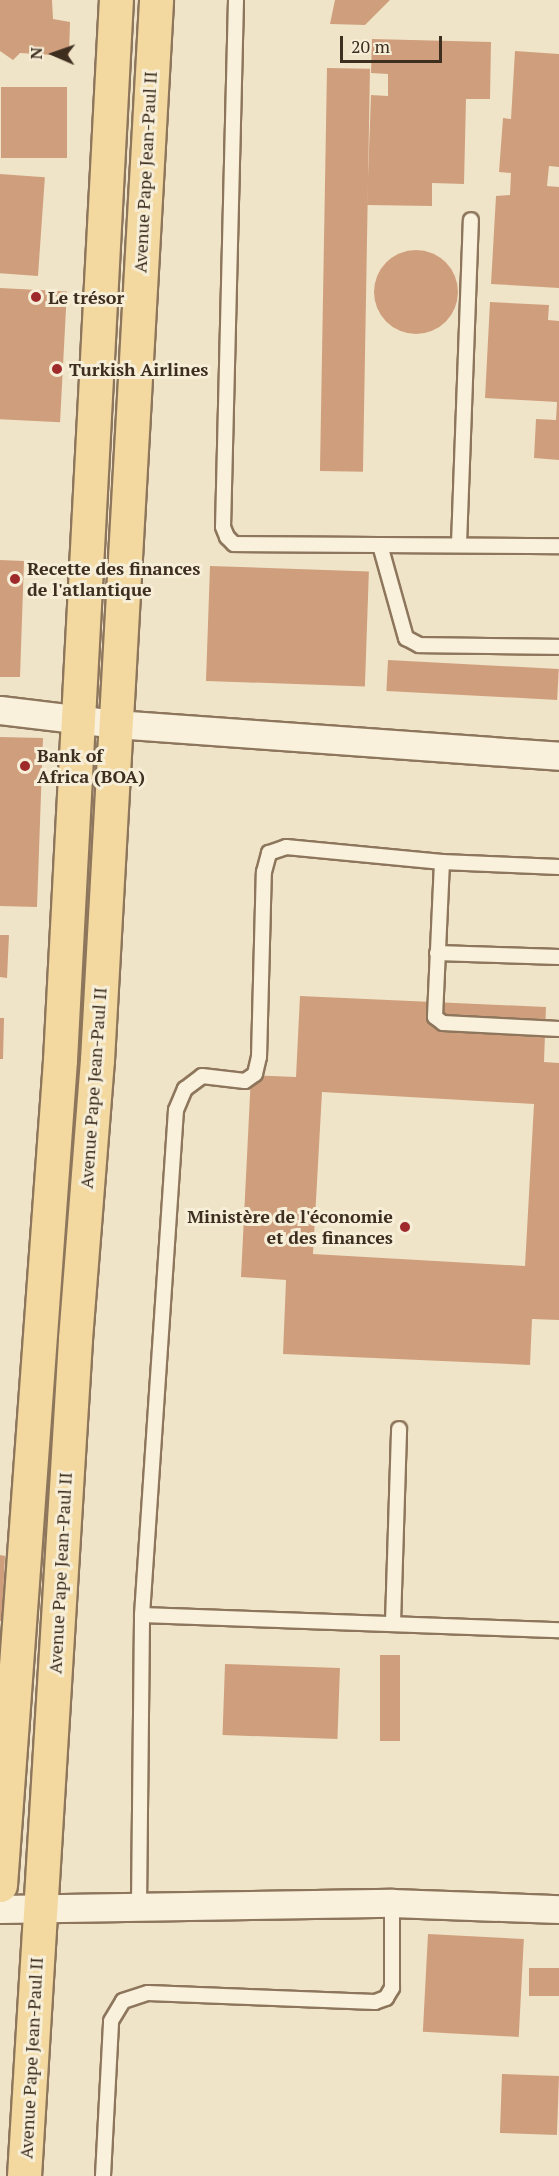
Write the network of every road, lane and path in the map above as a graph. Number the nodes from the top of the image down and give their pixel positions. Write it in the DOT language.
graph roads {
  1 [pos="116,0"];
  2 [pos="156,0"];
  3 [pos="236,0"];
  4 [pos="471,220"];
  5 [pos="459,544"];
  6 [pos="380,545"];
  7 [pos="559,546"];
  8 [pos="559,647"];
  9 [pos="0,710"];
  10 [pos="77,719"];
  11 [pos="115,724"];
  12 [pos="559,756"];
  13 [pos="442,862"];
  14 [pos="559,867"];
  15 [pos="437,953"];
  16 [pos="559,957"];
  17 [pos="559,1029"];
  18 [pos="399,1429"];
  19 [pos="142,1615"];
  20 [pos="393,1623"];
  21 [pos="559,1630"];
  22 [pos="0,1885"];
  23 [pos="392,1903"];
  24 [pos="139,1906"];
  25 [pos="0,1909"];
  26 [pos="559,1909"];
  27 [pos="40,1910"];
  28 [pos="24,2176"];
  29 [pos="104,2176"];
  1 -- 10 [label="main road, Avenue Pape Jean-Paul II"];
  2 -- 11 [label="main road, Avenue Pape Jean-Paul II"];
  3 -- 6 [label="lane"];
  4 -- 5 [label="lane"];
  5 -- 6 [label="lane"];
  5 -- 7 [label="lane"];
  6 -- 8 [label="lane"];
  9 -- 10 [label="street"];
  10 -- 11 [label="street"];
  10 -- 22 [label="main road, Avenue Pape Jean-Paul II"];
  11 -- 12 [label="street"];
  11 -- 27 [label="main road, Avenue Pape Jean-Paul II"];
  13 -- 14 [label="lane"];
  13 -- 15 [label="lane"];
  13 -- 19 [label="lane"];
  15 -- 16 [label="lane"];
  15 -- 17 [label="lane"];
  18 -- 20 [label="lane"];
  19 -- 20 [label="lane"];
  19 -- 24 [label="lane"];
  20 -- 21 [label="lane"];
  23 -- 24 [label="street"];
  23 -- 26 [label="street"];
  23 -- 29 [label="lane"];
  24 -- 27 [label="street"];
  25 -- 27 [label="street"];
  27 -- 28 [label="main road, Avenue Pape Jean-Paul II"];
}
